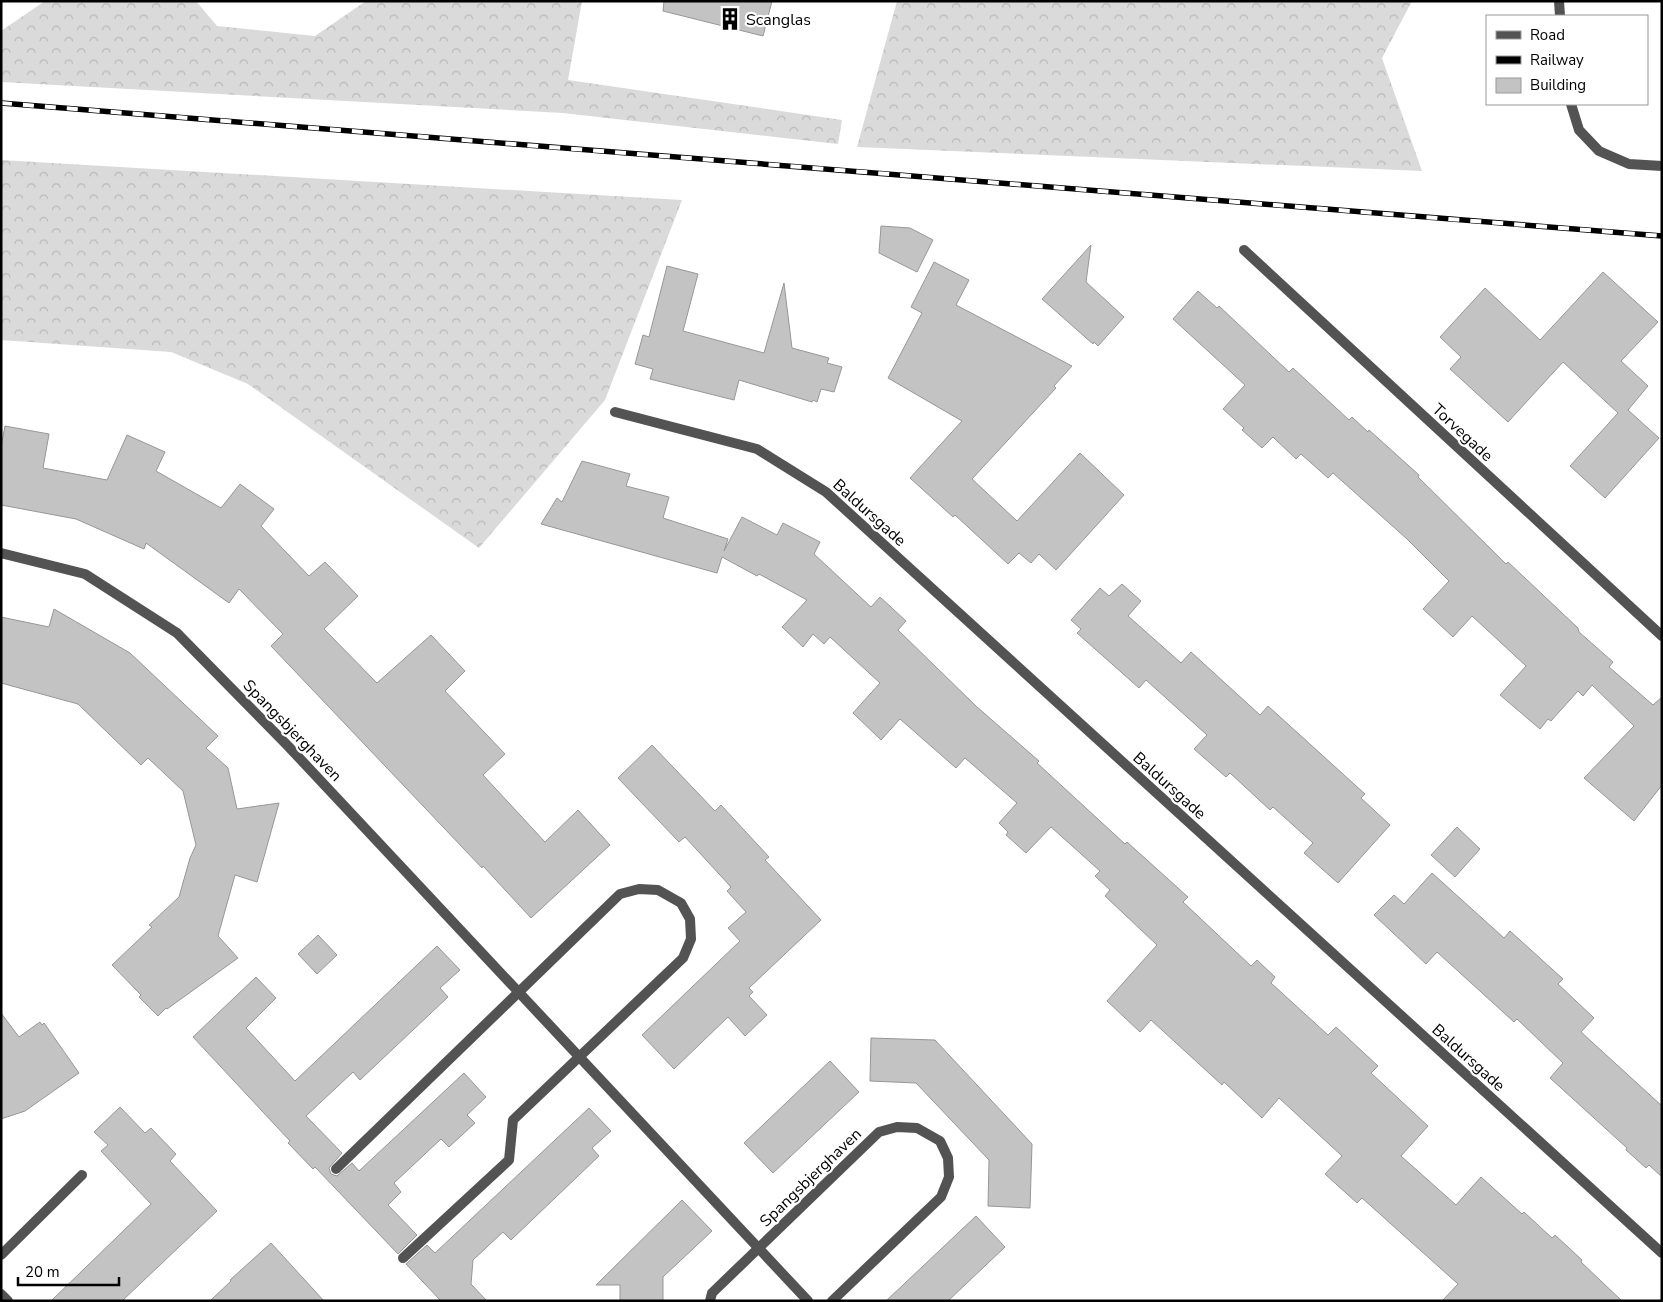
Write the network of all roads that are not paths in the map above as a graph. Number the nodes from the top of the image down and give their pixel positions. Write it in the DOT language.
graph roads {
  1 [pos="1559,1"];
  2 [pos="1560,15"];
  3 [pos="1571,105"];
  4 [pos="1662,166"];
  5 [pos="1244,250"];
  6 [pos="615,412"];
  7 [pos="1,552"];
  8 [pos="1662,636"];
  9 [pos="519,992"];
  10 [pos="580,1057"];
  11 [pos="336,1169"];
  12 [pos="82,1176"];
  13 [pos="759,1248"];
  14 [pos="1662,1253"];
  15 [pos="1,1255"];
  16 [pos="402,1258"];
  17 [pos="1,1294"];
  18 [pos="8,1301"];
  19 [pos="710,1301"];
  20 [pos="808,1301"];
  21 [pos="832,1301"];
  1 -- 2 [label="street"];
  3 -- 4 [label="street"];
  5 -- 8 [label="street, Torvegade"];
  6 -- 14 [label="street, Baldursgade"];
  7 -- 9 [label="street, Spangsbjerghaven"];
  9 -- 10 [label="street, Spangsbjerghaven"];
  9 -- 10 [label="street"];
  9 -- 11 [label="street"];
  10 -- 13 [label="street, Spangsbjerghaven"];
  10 -- 16 [label="street"];
  12 -- 15 [label="street"];
  13 -- 19 [label="street, Spangsbjerghaven"];
  13 -- 20 [label="street, Spangsbjerghaven"];
  13 -- 21 [label="street, Spangsbjerghaven"];
  17 -- 18 [label="street"];
}
